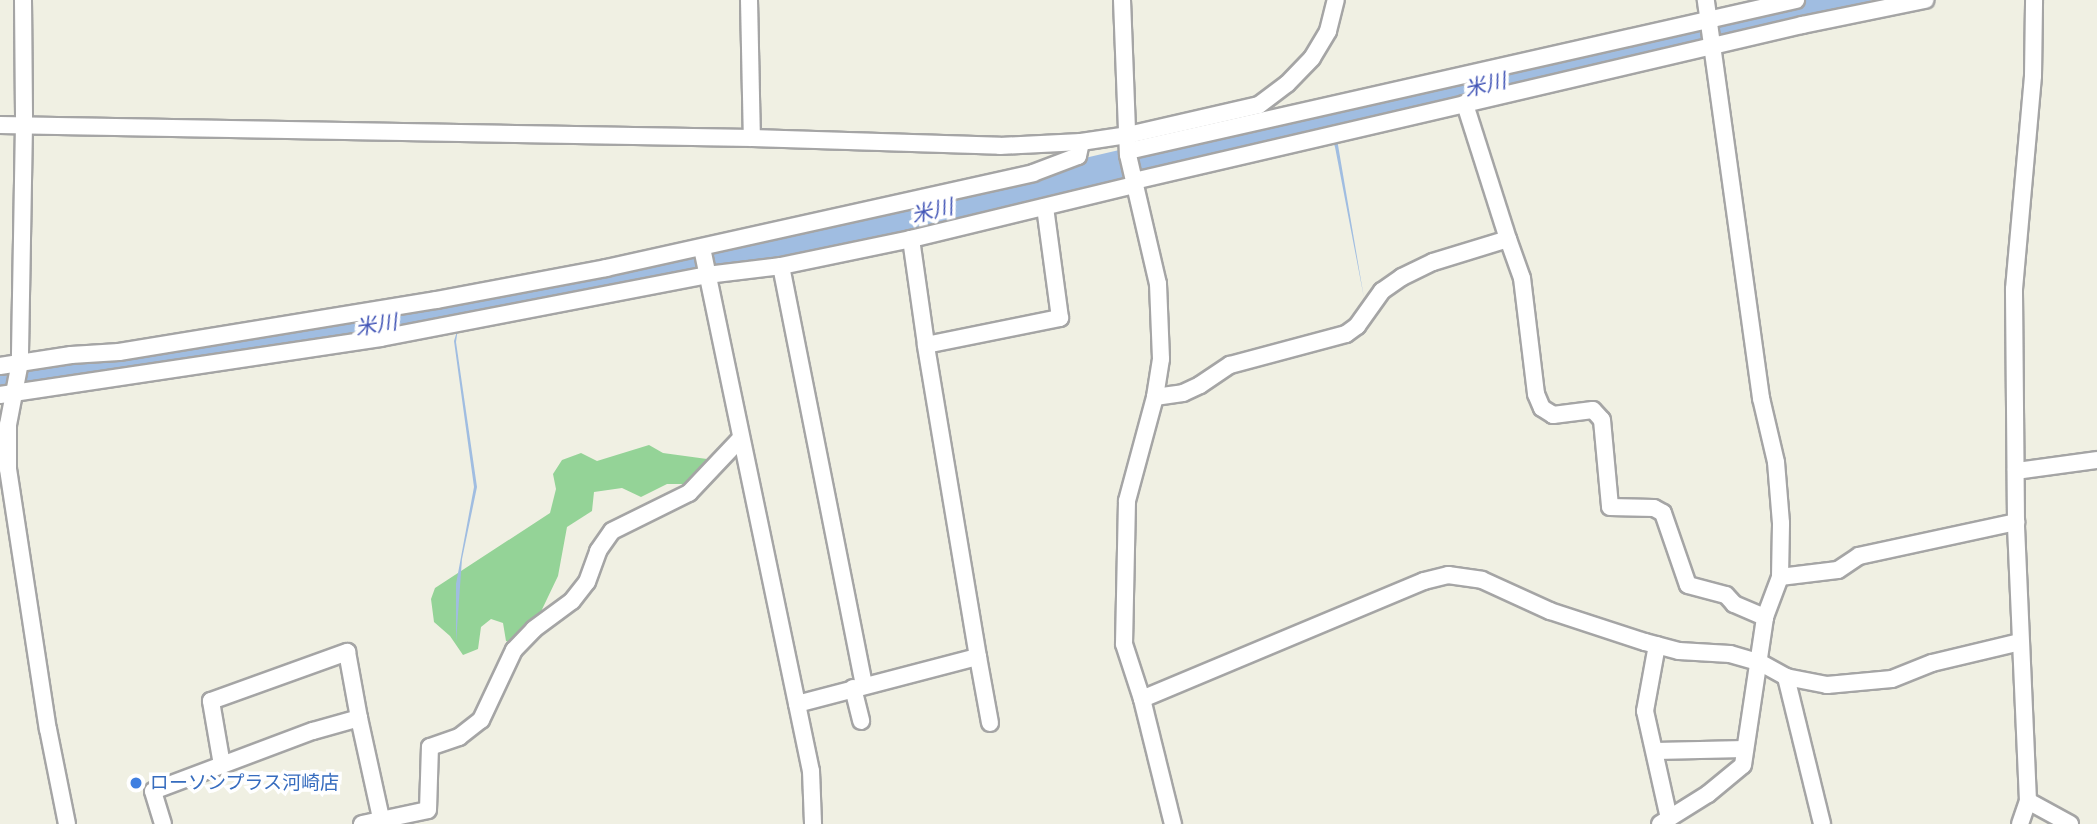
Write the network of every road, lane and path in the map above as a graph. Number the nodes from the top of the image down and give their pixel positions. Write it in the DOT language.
graph roads {
  1 [pos="23,0"];
  2 [pos="749,0"];
  3 [pos="1122,0"];
  4 [pos="1336,0"];
  5 [pos="1706,0"];
  6 [pos="1796,0"];
  7 [pos="1925,0"];
  8 [pos="2034,0"];
  9 [pos="1707,20"];
  10 [pos="1712,46"];
  11 [pos="1465,104"];
  12 [pos="24,124"];
  13 [pos="0,125"];
  14 [pos="752,138"];
  15 [pos="1081,142"];
  16 [pos="1128,147"];
  17 [pos="1133,180"];
  18 [pos="1045,207"];
  19 [pos="911,239"];
  20 [pos="1508,239"];
  21 [pos="702,248"];
  22 [pos="781,266"];
  23 [pos="706,275"];
  24 [pos="926,345"];
  25 [pos="0,366"];
  26 [pos="19,366"];
  27 [pos="9,392"];
  28 [pos="1156,397"];
  29 [pos="740,439"];
  30 [pos="2097,460"];
  31 [pos="2017,471"];
  32 [pos="2016,522"];
  33 [pos="1780,577"];
  34 [pos="1765,617"];
  35 [pos="2020,642"];
  36 [pos="1657,645"];
  37 [pos="978,657"];
  38 [pos="1760,663"];
  39 [pos="1786,677"];
  40 [pos="858,687"];
  41 [pos="1142,699"];
  42 [pos="797,704"];
  43 [pos="359,718"];
  44 [pos="861,720"];
  45 [pos="990,723"];
  46 [pos="1745,749"];
  47 [pos="1655,751"];
  48 [pos="222,765"];
  49 [pos="2028,801"];
  50 [pos="381,818"];
  51 [pos="1664,821"];
  52 [pos="67,824"];
  53 [pos="163,824"];
  54 [pos="362,824"];
  55 [pos="813,824"];
  56 [pos="1173,824"];
  57 [pos="1822,824"];
  58 [pos="2020,824"];
  59 [pos="2070,824"];
  1 -- 12 [label="street"];
  2 -- 14 [label="street"];
  3 -- 16 [label="street"];
  4 -- 16 [label="street"];
  5 -- 9 [label="street"];
  6 -- 9 [label="street"];
  7 -- 10 [label="street"];
  8 -- 31 [label="street"];
  9 -- 10 [label="street"];
  9 -- 16 [label="street"];
  10 -- 11 [label="street"];
  10 -- 33 [label="street"];
  11 -- 17 [label="street"];
  11 -- 20 [label="street"];
  12 -- 13 [label="street"];
  12 -- 14 [label="street"];
  12 -- 26 [label="street"];
  14 -- 15 [label="street"];
  15 -- 16 [label="street"];
  15 -- 21 [label="street"];
  16 -- 17 [label="street"];
  17 -- 18 [label="street"];
  17 -- 28 [label="street"];
  18 -- 19 [label="street"];
  18 -- 24 [label="street"];
  19 -- 22 [label="street"];
  19 -- 24 [label="street"];
  20 -- 28 [label="street"];
  20 -- 34 [label="street"];
  21 -- 23 [label="street"];
  21 -- 26 [label="street"];
  22 -- 23 [label="street"];
  22 -- 40 [label="street"];
  23 -- 27 [label="street"];
  23 -- 29 [label="street"];
  24 -- 37 [label="street"];
  25 -- 26 [label="street"];
  26 -- 27 [label="street"];
  27 -- 52 [label="street"];
  28 -- 41 [label="street"];
  29 -- 42 [label="street"];
  29 -- 50 [label="street"];
  30 -- 31 [label="street"];
  31 -- 32 [label="street"];
  32 -- 33 [label="street"];
  32 -- 35 [label="street"];
  33 -- 34 [label="street"];
  34 -- 38 [label="street"];
  35 -- 39 [label="street"];
  35 -- 49 [label="street"];
  36 -- 38 [label="street"];
  36 -- 41 [label="street"];
  36 -- 47 [label="street"];
  37 -- 40 [label="street"];
  37 -- 45 [label="street"];
  38 -- 39 [label="street"];
  38 -- 46 [label="street"];
  39 -- 57 [label="street"];
  40 -- 42 [label="street"];
  40 -- 44 [label="street"];
  41 -- 56 [label="street"];
  42 -- 55 [label="street"];
  43 -- 48 [label="street"];
  43 -- 48 [label="street"];
  43 -- 50 [label="street"];
  46 -- 47 [label="street"];
  46 -- 51 [label="street"];
  47 -- 51 [label="street"];
  48 -- 53 [label="street"];
  49 -- 58 [label="street"];
  49 -- 59 [label="street"];
  50 -- 54 [label="street"];
}
